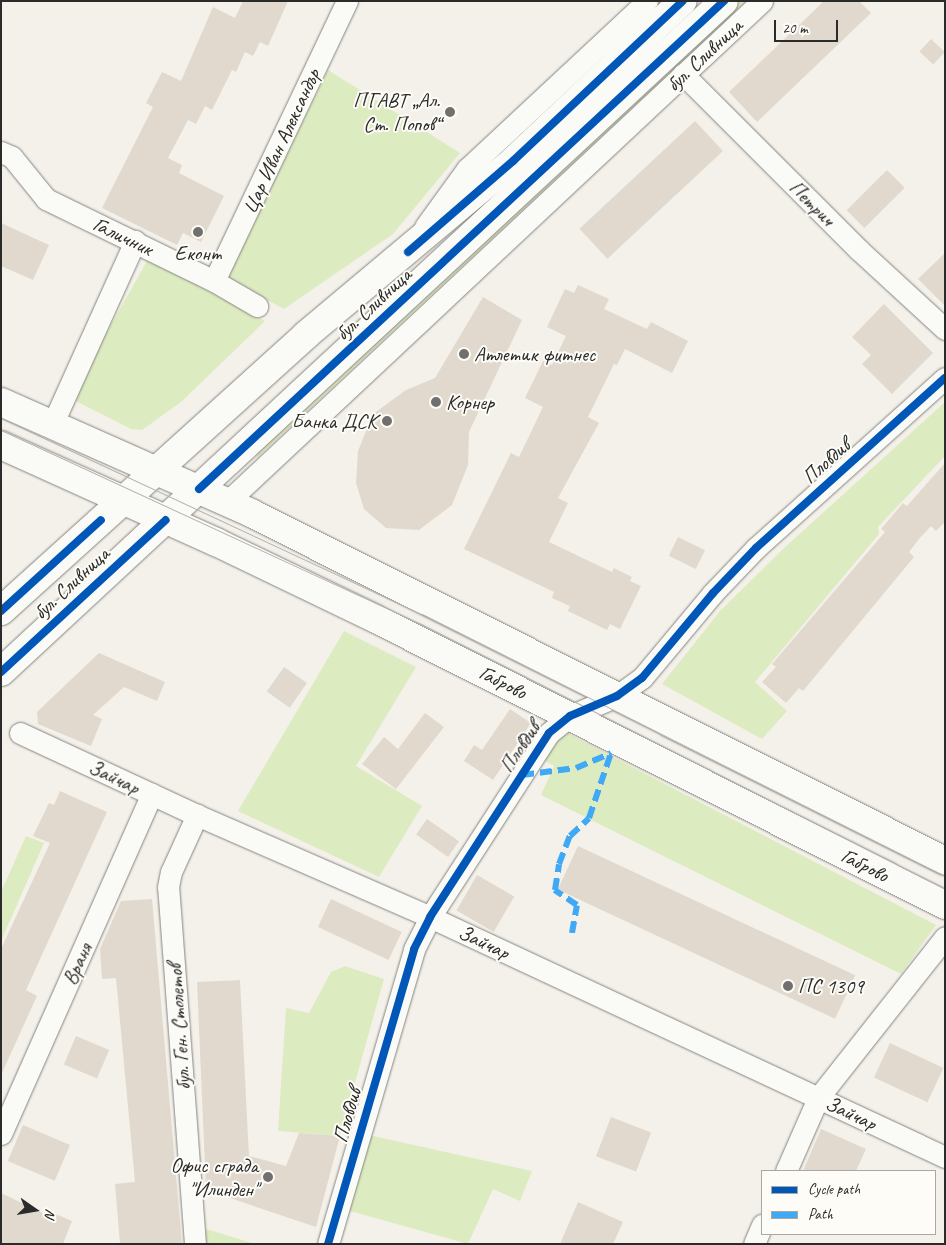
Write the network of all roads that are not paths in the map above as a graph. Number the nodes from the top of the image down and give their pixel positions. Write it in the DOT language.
graph roads {
  1 [pos="347,1"];
  2 [pos="647,1"];
  3 [pos="683,1"];
  4 [pos="724,1"];
  5 [pos="762,1"];
  6 [pos="683,74"];
  7 [pos="1,152"];
  8 [pos="135,241"];
  9 [pos="408,252"];
  10 [pos="214,280"];
  11 [pos="257,306"];
  12 [pos="945,329"];
  13 [pos="945,378"];
  14 [pos="1,402"];
  15 [pos="52,425"];
  16 [pos="1,445"];
  17 [pos="156,472"];
  18 [pos="252,479"];
  19 [pos="199,489"];
  20 [pos="123,500"];
  21 [pos="227,502"];
  22 [pos="166,520"];
  23 [pos="1,611"];
  24 [pos="1,672"];
  25 [pos="617,696"];
  26 [pos="570,716"];
  27 [pos="20,733"];
  28 [pos="152,794"];
  29 [pos="197,815"];
  30 [pos="945,861"];
  31 [pos="945,905"];
  32 [pos="430,917"];
  33 [pos="945,937"];
  34 [pos="818,1098"];
  35 [pos="1,1134"];
  36 [pos="945,1156"];
  37 [pos="786,1170"];
  38 [pos="761,1227"];
  39 [pos="195,1244"];
  40 [pos="328,1244"];
  41 [pos="754,1244"];
  1 -- 10 [label="street, Цар Иван Александър"];
  2 -- 9 [label="street, бул. Сливница"];
  3 -- 9 [label="main road, бул. Сливница"];
  4 -- 19 [label="main road, бул. Сливница"];
  5 -- 6 [label="street, бул. Сливница"];
  6 -- 12 [label="street, Петрич"];
  6 -- 18 [label="street, бул. Сливница"];
  7 -- 8 [label="street, Галичник"];
  8 -- 10 [label="street, Галичник"];
  8 -- 15 [label="street"];
  9 -- 17 [label="main road, бул. Сливница"];
  10 -- 11 [label="street, Галичник"];
  13 -- 25 [label="street, Пловдив"];
  14 -- 15 [label="main road, Габрово"];
  15 -- 17 [label="main road, Габрово"];
  16 -- 20 [label="main road, Габрово"];
  17 -- 19 [label="main road, Габрово"];
  17 -- 20 [label="main road, бул. Сливница"];
  18 -- 19 [label="street"];
  18 -- 21 [label="street, бул. Сливница"];
  19 -- 21 [label="main road, Габрово"];
  19 -- 22 [label="main road, бул. Сливница"];
  20 -- 22 [label="main road, Габрово"];
  20 -- 23 [label="main road, бул. Сливница"];
  21 -- 25 [label="main road, Габрово"];
  22 -- 24 [label="main road, бул. Сливница"];
  22 -- 26 [label="main road, Габрово"];
  25 -- 26 [label="street, Пловдив"];
  25 -- 30 [label="main road, Габрово"];
  26 -- 31 [label="main road, Габрово"];
  26 -- 32 [label="street, Пловдив"];
  27 -- 28 [label="street, Зайчар"];
  28 -- 29 [label="street, Зайчар"];
  28 -- 35 [label="street, Враня"];
  29 -- 32 [label="street, Зайчар"];
  29 -- 39 [label="street, бул. Ген. Столетов"];
  32 -- 34 [label="street, Зайчар"];
  32 -- 40 [label="street, Пловдив"];
  33 -- 34 [label="street"];
  34 -- 36 [label="street, Зайчар"];
  34 -- 37 [label="street"];
  38 -- 41 [label="street"];
}
